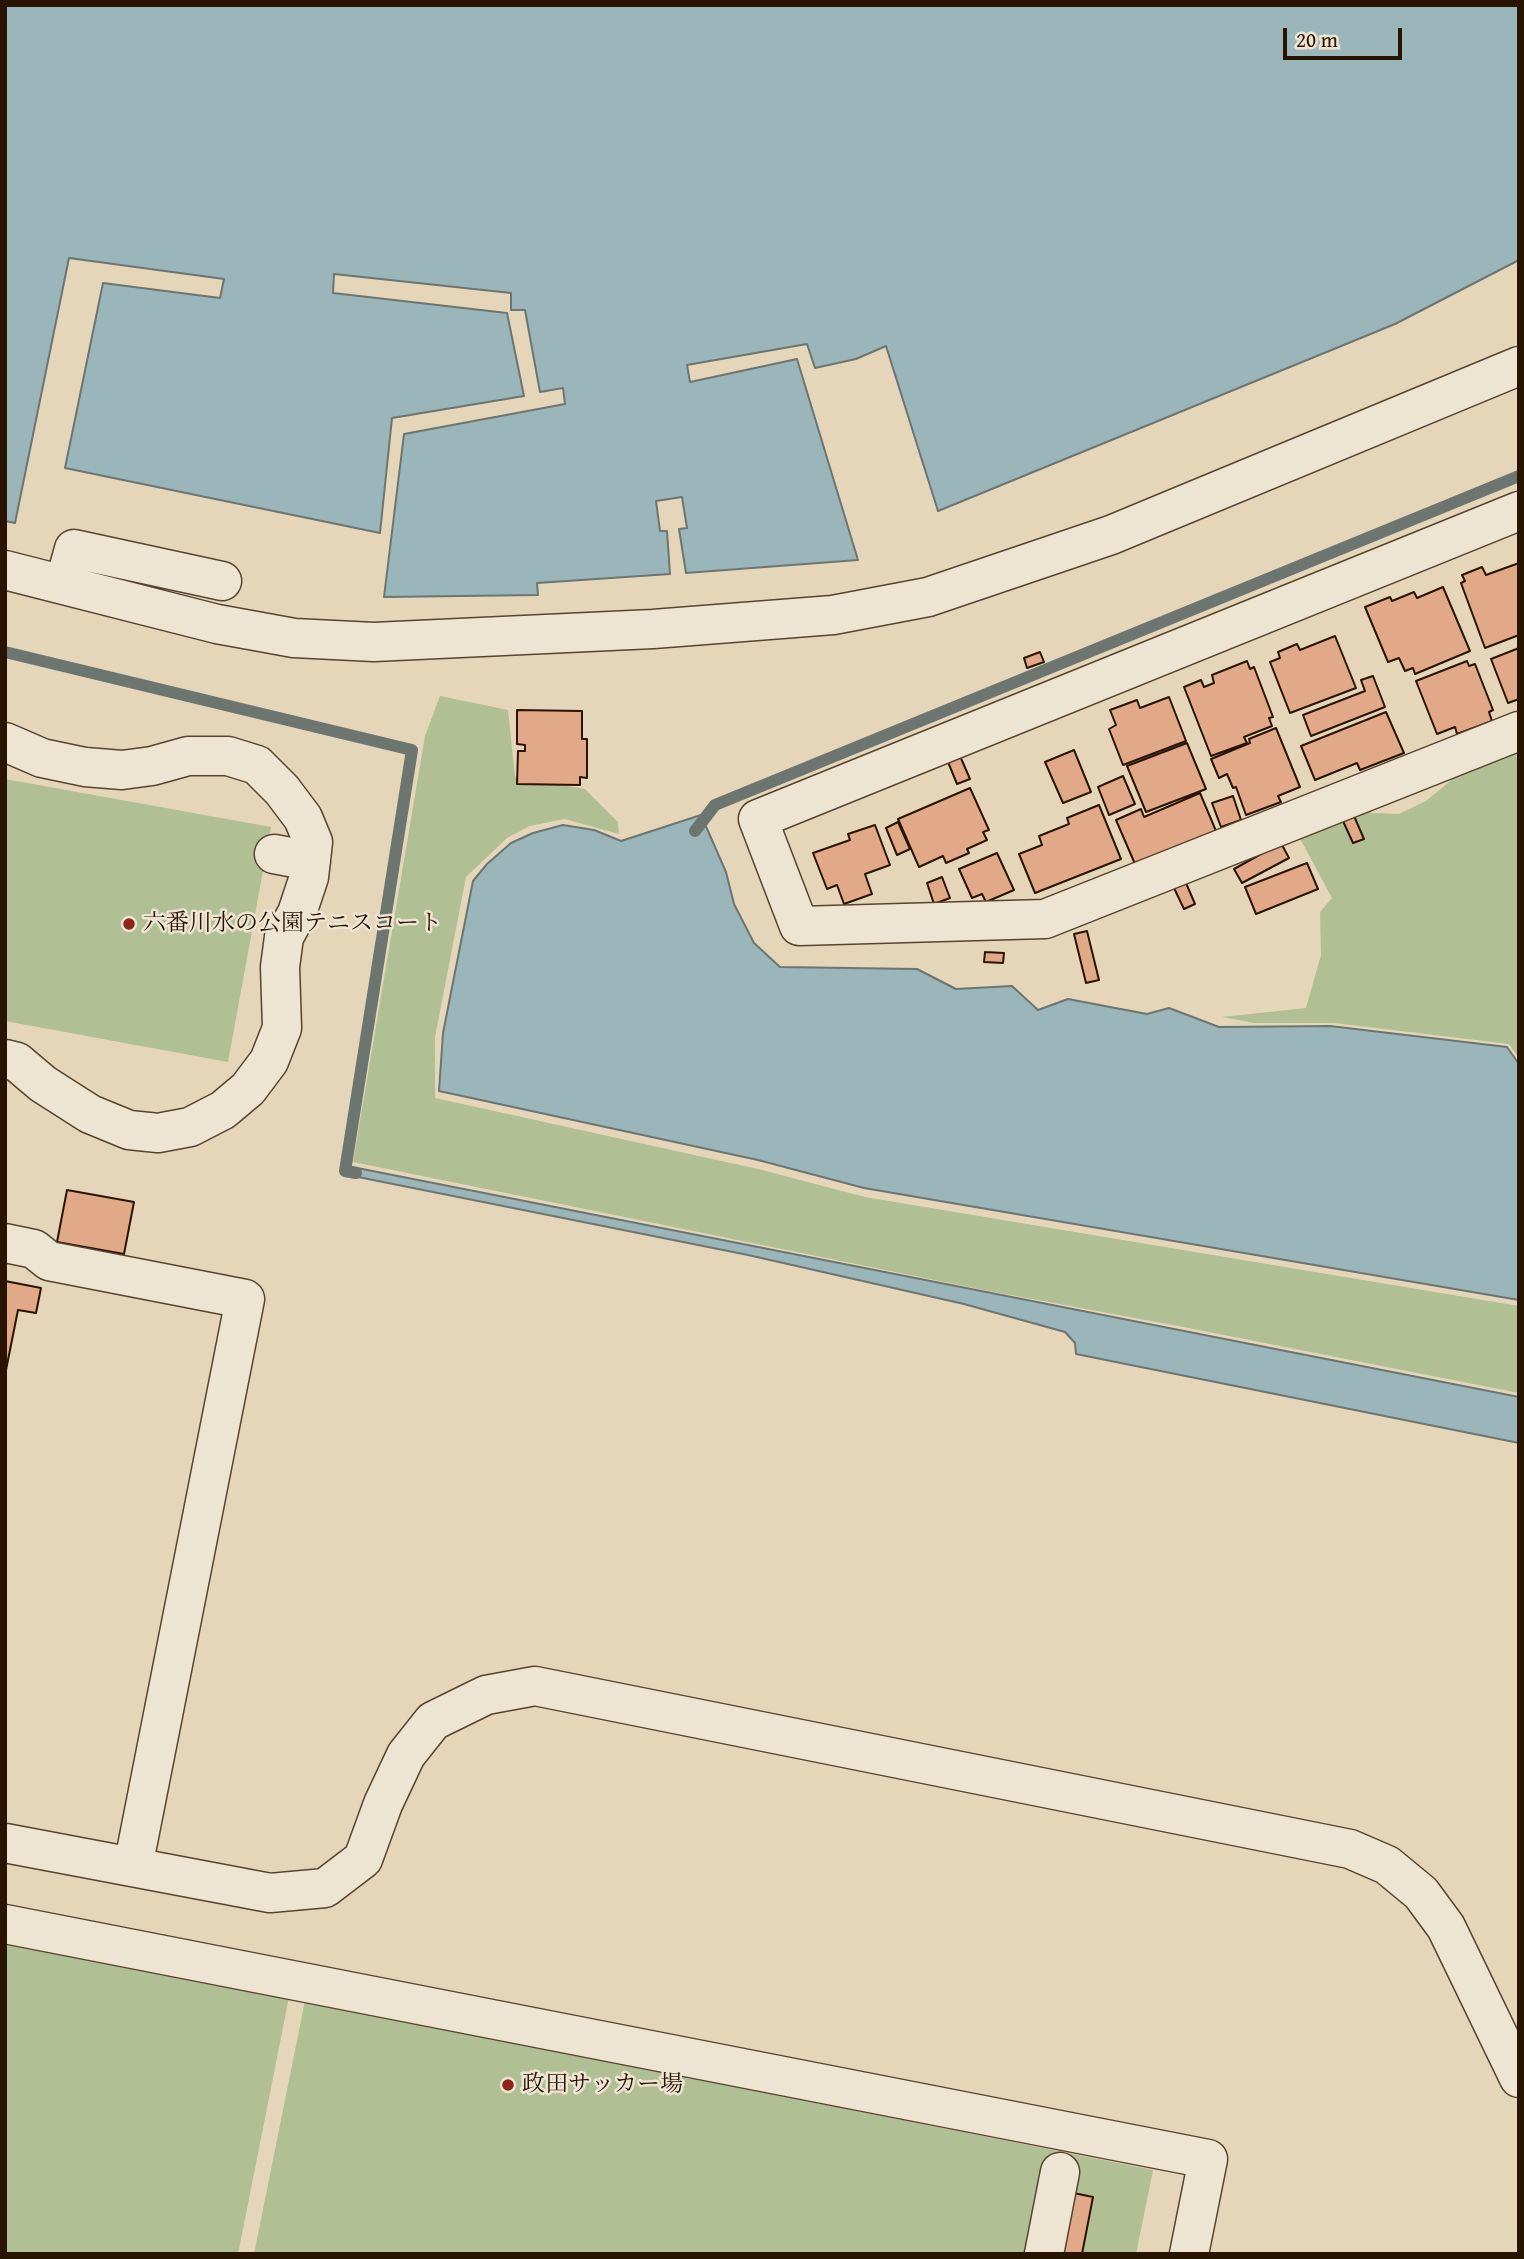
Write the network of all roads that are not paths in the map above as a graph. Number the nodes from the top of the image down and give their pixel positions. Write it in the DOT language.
graph roads {
  1 [pos="1519,366"];
  2 [pos="1519,511"];
  3 [pos="5,570"];
  4 [pos="222,582"];
  5 [pos="64,585"];
  6 [pos="1519,731"];
  7 [pos="5,742"];
  8 [pos="274,854"];
  9 [pos="311,861"];
  10 [pos="6,1045"];
  11 [pos="5,1243"];
  12 [pos="5,1843"];
  13 [pos="133,1867"];
  14 [pos="5,1924"];
  15 [pos="1519,2078"];
  16 [pos="1060,2172"];
  17 [pos="1044,2254"];
  18 [pos="1189,2254"];
  1 -- 5 [label="street"];
  2 -- 6 [label="street"];
  3 -- 5 [label="street"];
  4 -- 5 [label="street"];
  7 -- 9 [label="street"];
  8 -- 9 [label="street"];
  9 -- 10 [label="street"];
  11 -- 13 [label="street"];
  12 -- 13 [label="street"];
  13 -- 15 [label="street"];
  14 -- 18 [label="street"];
  16 -- 17 [label="street"];
}
